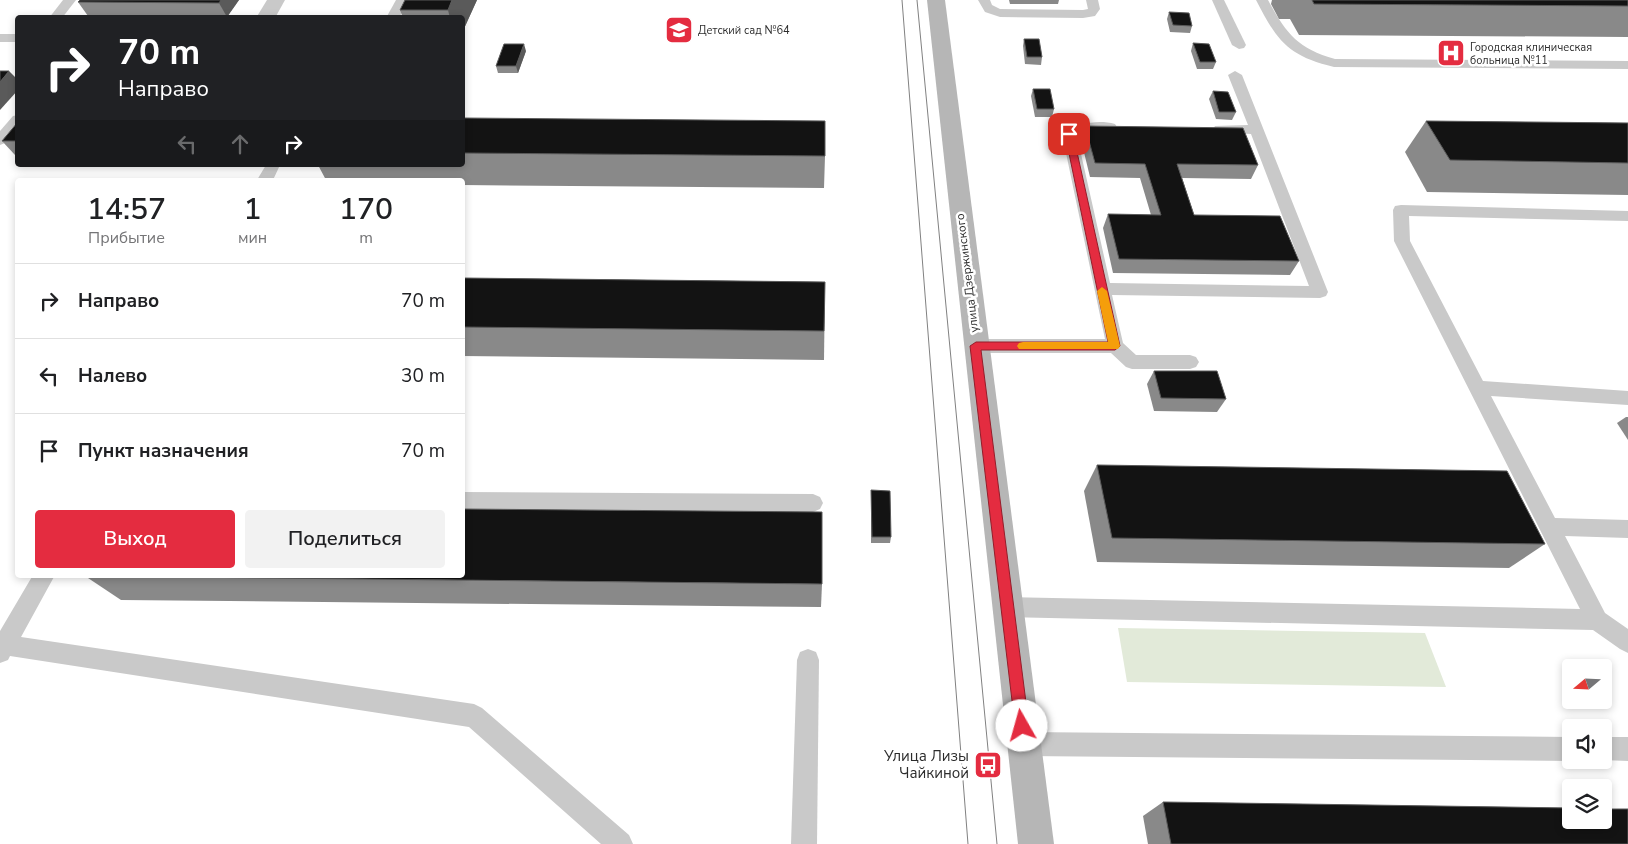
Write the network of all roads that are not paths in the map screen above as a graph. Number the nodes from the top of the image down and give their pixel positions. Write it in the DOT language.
graph roads {
  1 [pos="70,0"];
  2 [pos="276,0"];
  3 [pos="402,0"];
  4 [pos="936,0"];
  5 [pos="984,0"];
  6 [pos="1092,0"];
  7 [pos="1218,0"];
  8 [pos="1262,0"];
  9 [pos="58,15"];
  10 [pos="267,15"];
  11 [pos="394,15"];
  12 [pos="0,38"];
  13 [pos="15,38"];
  14 [pos="1239,45"];
  15 [pos="1628,65"];
  16 [pos="1235,75"];
  17 [pos="15,122"];
  18 [pos="1126,128"];
  19 [pos="1205,129"];
  20 [pos="1255,130"];
  21 [pos="0,140"];
  22 [pos="1628,216"];
  23 [pos="1102,288"];
  24 [pos="976,346"];
  25 [pos="1115,346"];
  26 [pos="1190,362"];
  27 [pos="1478,388"];
  28 [pos="1628,398"];
  29 [pos="465,501"];
  30 [pos="813,503"];
  31 [pos="1548,527"];
  32 [pos="1628,528"];
  33 [pos="42,578"];
  34 [pos="1007,607"];
  35 [pos="1597,620"];
  36 [pos="1628,642"];
  37 [pos="2,649"];
  38 [pos="808,660"];
  39 [pos="1024,744"];
  40 [pos="1562,749"];
  41 [pos="1612,749"];
  42 [pos="1628,750"];
  43 [pos="620,844"];
  44 [pos="804,844"];
  45 [pos="1036,844"];
  1 -- 9 [label="lane"];
  2 -- 10 [label="street"];
  3 -- 11 [label="lane"];
  4 -- 24 [label="main road, улица Дзержинского"];
  5 -- 6 [label="lane"];
  7 -- 14 [label="lane"];
  8 -- 15 [label="lane"];
  12 -- 13 [label="lane"];
  16 -- 20 [label="lane"];
  17 -- 21 [label="lane"];
  18 -- 23 [label="lane"];
  19 -- 20 [label="lane"];
  20 -- 23 [label="lane"];
  22 -- 27 [label="lane"];
  23 -- 25 [label="lane"];
  24 -- 25 [label="lane"];
  24 -- 34 [label="main road, улица Дзержинского"];
  25 -- 26 [label="lane"];
  27 -- 28 [label="lane"];
  27 -- 31 [label="lane"];
  29 -- 30 [label="lane"];
  31 -- 32 [label="lane"];
  31 -- 35 [label="lane"];
  33 -- 37 [label="lane"];
  34 -- 35 [label="lane"];
  34 -- 39 [label="main road, улица Дзержинского"];
  35 -- 36 [label="lane"];
  37 -- 43 [label="lane"];
  38 -- 44 [label="lane"];
  39 -- 40 [label="lane"];
  39 -- 45 [label="main road, улица Дзержинского"];
  41 -- 42 [label="lane"];
}
